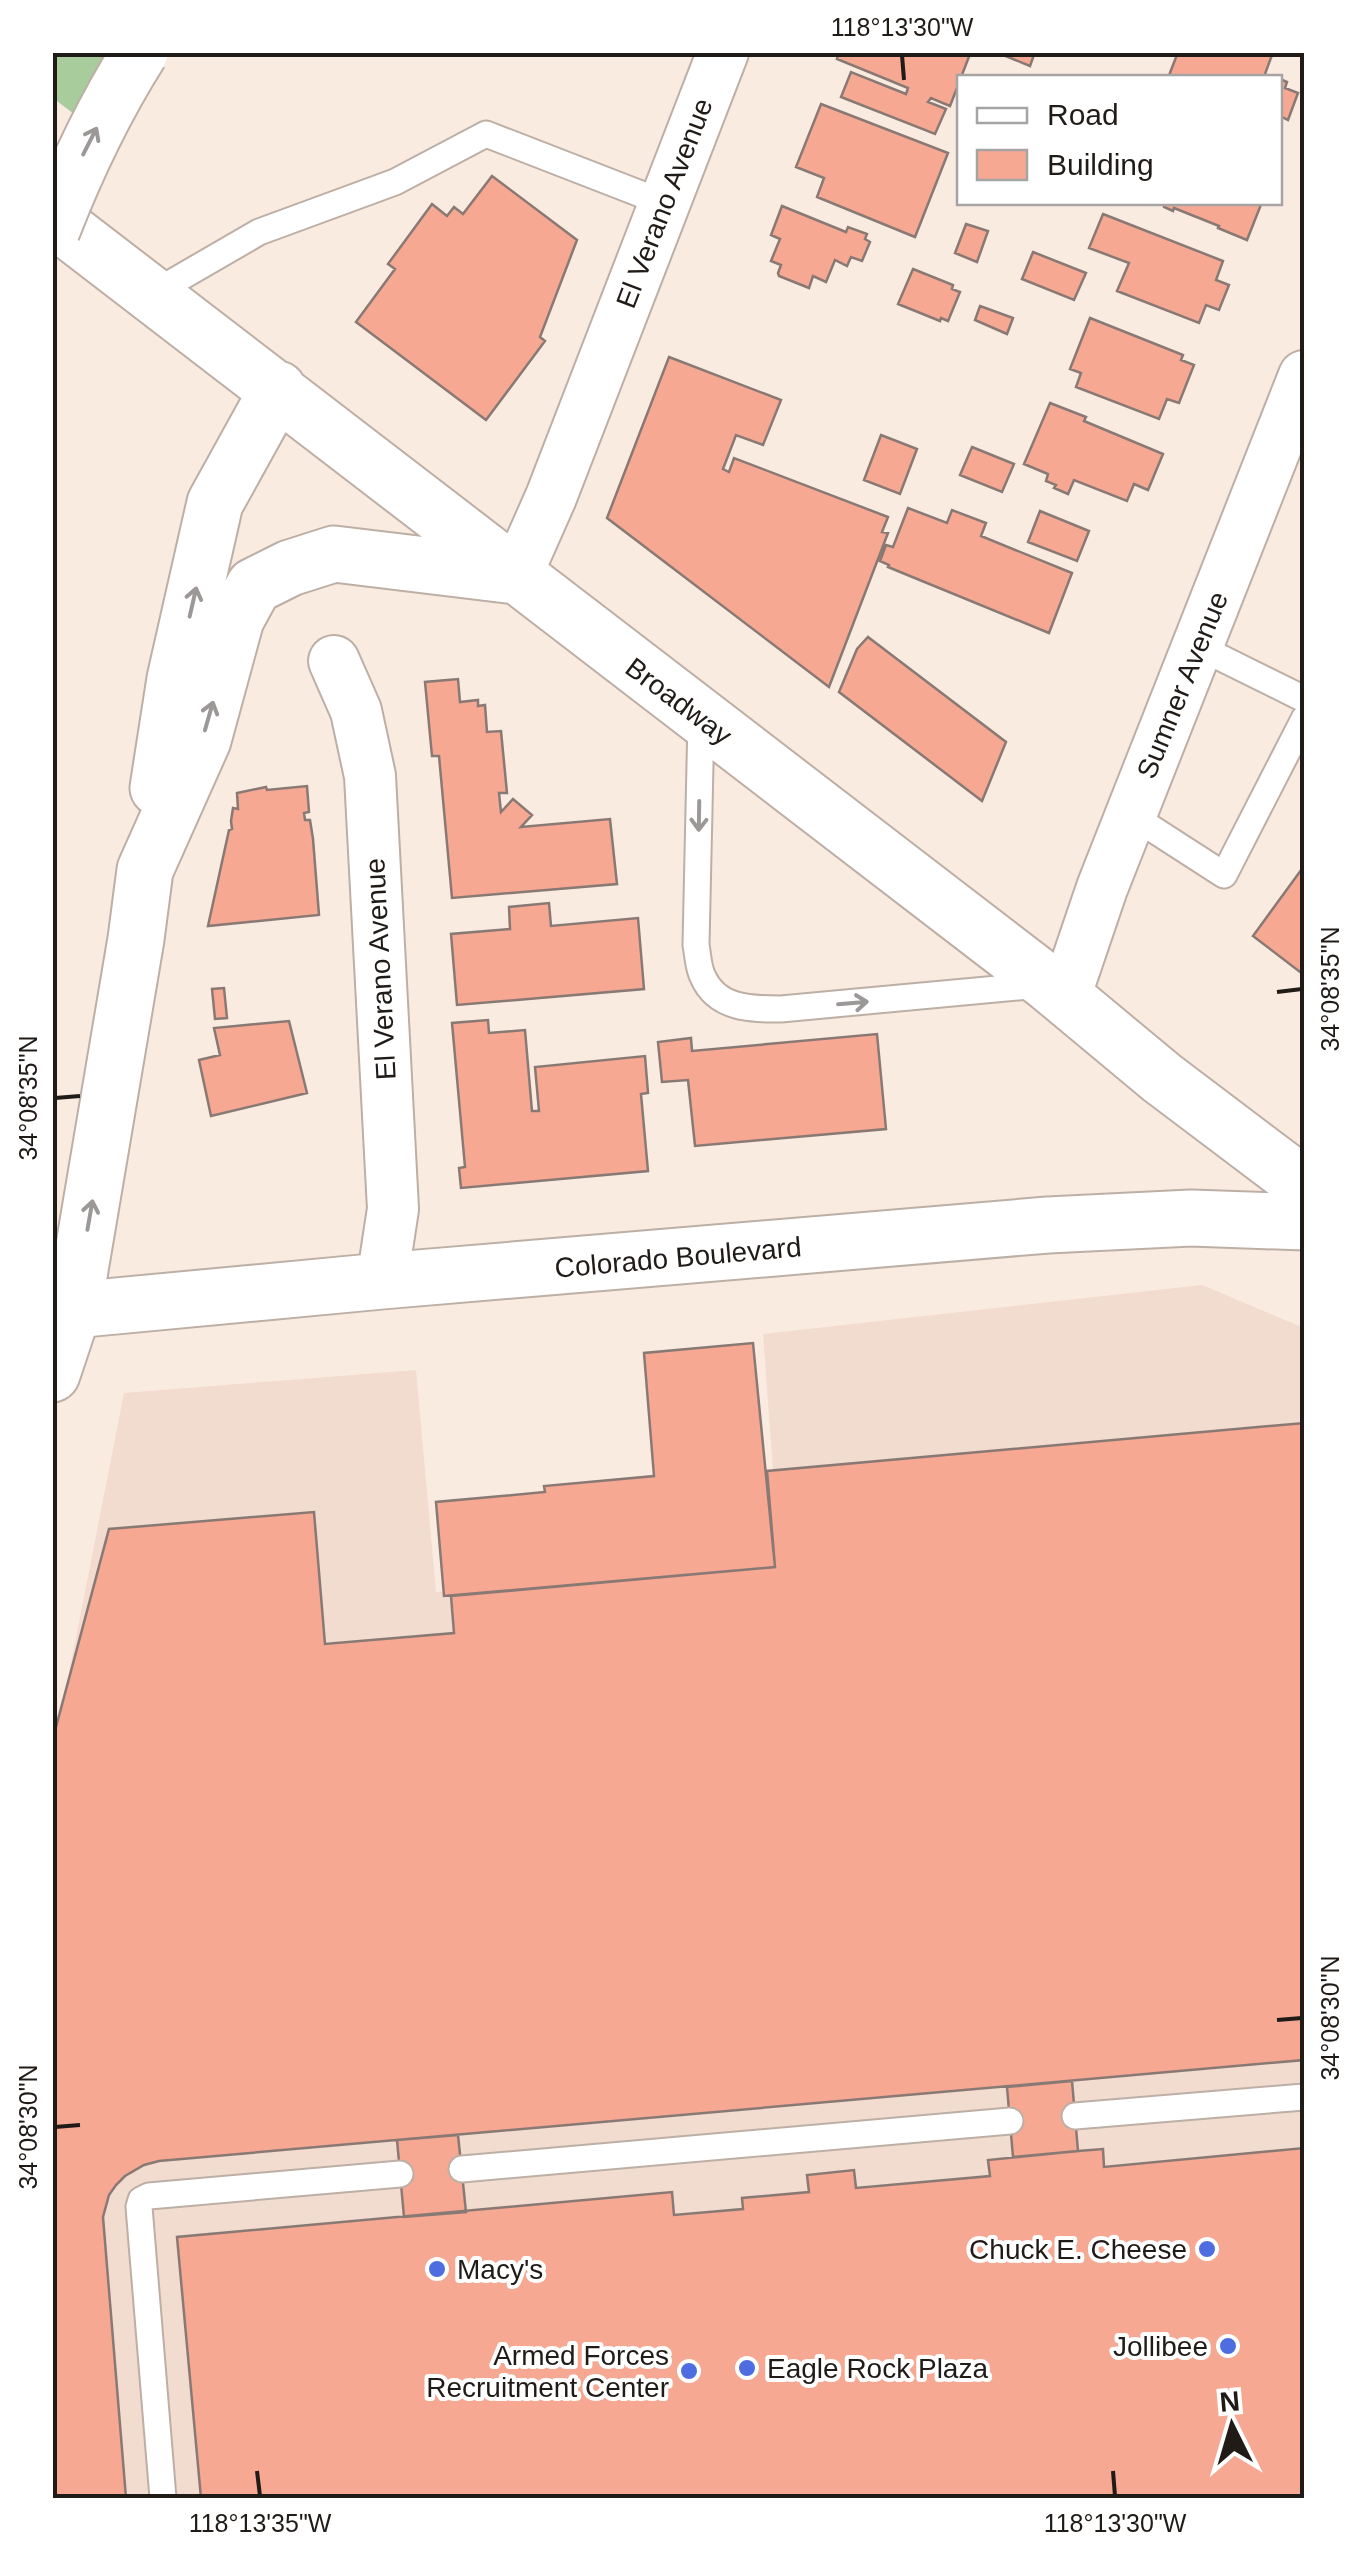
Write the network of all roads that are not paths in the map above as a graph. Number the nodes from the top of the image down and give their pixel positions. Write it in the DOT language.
graph roads {
  1 [pos="140,52"];
  2 [pos="722,52"];
  3 [pos="664,203"];
  4 [pos="52,218"];
  5 [pos="52,230"];
  6 [pos="152,294"];
  7 [pos="1304,376"];
  8 [pos="278,389"];
  9 [pos="516,576"];
  10 [pos="1197,646"];
  11 [pos="334,661"];
  12 [pos="1304,699"];
  13 [pos="702,718"];
  14 [pos="1304,719"];
  15 [pos="1130,815"];
  16 [pos="145,870"];
  17 [pos="1057,991"];
  18 [pos="1304,1184"];
  19 [pos="1304,1222"];
  20 [pos="382,1281"];
  21 [pos="63,1311"];
  22 [pos="52,1374"];
  23 [pos="1304,2097"];
  24 [pos="1075,2116"];
  25 [pos="1010,2121"];
  26 [pos="462,2168"];
  27 [pos="400,2174"];
  28 [pos="163,2498"];
  5 -- 1 [label="main road, one-way, bridge"];
  2 -- 3 [label="street, El Verano Avenue"];
  3 -- 6 [label="lane"];
  3 -- 9 [label="street, El Verano Avenue"];
  4 -- 6 [label="main road, Broadway"];
  6 -- 8 [label="main road, Broadway"];
  7 -- 10 [label="street, Sumner Avenue"];
  8 -- 9 [label="main road, Broadway"];
  16 -- 8 [label="main road, one-way"];
  9 -- 13 [label="main road, Broadway"];
  16 -- 9 [label="main road, one-way"];
  10 -- 12 [label="lane"];
  10 -- 15 [label="street, Sumner Avenue"];
  11 -- 20 [label="street, El Verano Avenue"];
  13 -- 17 [label="main road, Broadway"];
  13 -- 17 [label="lane, one-way"];
  14 -- 15 [label="lane"];
  15 -- 17 [label="street, Sumner Avenue"];
  21 -- 16 [label="main road, one-way"];
  17 -- 18 [label="main road, Broadway"];
  19 -- 20 [label="main road, Colorado Boulevard"];
  20 -- 21 [label="main road, Colorado Boulevard"];
  21 -- 22 [label="main road"];
  23 -- 24 [label="lane"];
  25 -- 26 [label="lane"];
  27 -- 28 [label="lane"];
}
